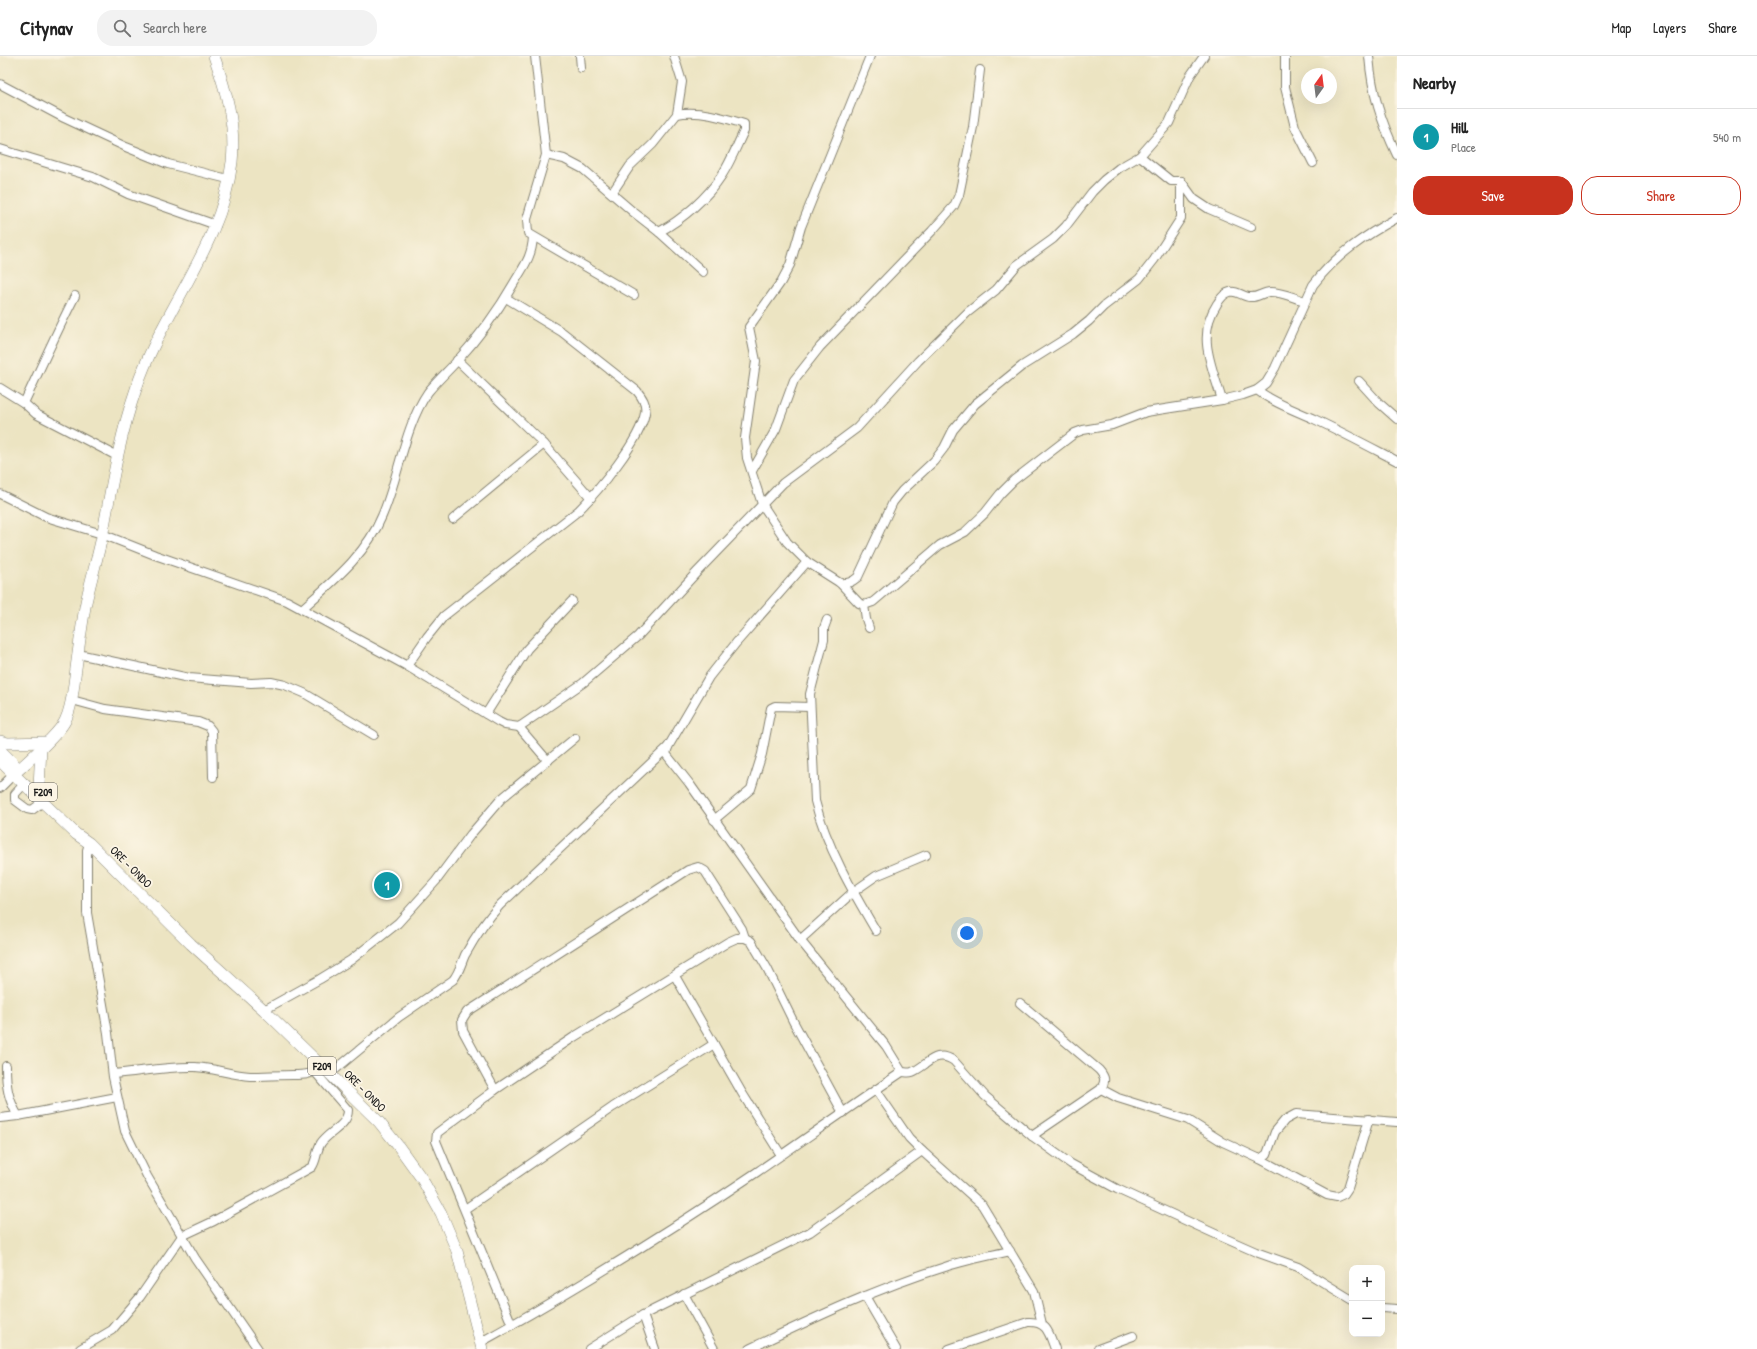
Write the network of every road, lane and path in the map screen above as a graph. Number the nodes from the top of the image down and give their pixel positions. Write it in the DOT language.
graph roads {
  1 [pos="214,56"];
  2 [pos="535,56"];
  3 [pos="580,56"];
  4 [pos="674,56"];
  5 [pos="870,56"];
  6 [pos="1204,56"];
  7 [pos="1285,56"];
  8 [pos="1369,56"];
  9 [pos="581,68"];
  10 [pos="980,70"];
  11 [pos="0,84"];
  12 [pos="677,114"];
  13 [pos="0,149"];
  14 [pos="546,155"];
  15 [pos="1397,155"];
  16 [pos="1140,156"];
  17 [pos="1313,163"];
  18 [pos="228,179"];
  19 [pos="1181,181"];
  20 [pos="612,193"];
  21 [pos="1397,218"];
  22 [pos="216,225"];
  23 [pos="1251,226"];
  24 [pos="659,232"];
  25 [pos="533,237"];
  26 [pos="703,272"];
  27 [pos="634,295"];
  28 [pos="75,296"];
  29 [pos="506,298"];
  30 [pos="1305,301"];
  31 [pos="457,360"];
  32 [pos="1359,381"];
  33 [pos="0,388"];
  34 [pos="1257,390"];
  35 [pos="1222,400"];
  36 [pos="24,403"];
  37 [pos="1397,419"];
  38 [pos="544,444"];
  39 [pos="117,456"];
  40 [pos="1397,461"];
  41 [pos="752,471"];
  42 [pos="0,494"];
  43 [pos="591,498"];
  44 [pos="762,504"];
  45 [pos="453,519"];
  46 [pos="102,534"];
  47 [pos="806,562"];
  48 [pos="840,583"];
  49 [pos="572,601"];
  50 [pos="864,605"];
  51 [pos="302,609"];
  52 [pos="827,620"];
  53 [pos="869,628"];
  54 [pos="78,654"];
  55 [pos="407,666"];
  56 [pos="72,700"];
  57 [pos="810,707"];
  58 [pos="486,714"];
  59 [pos="519,727"];
  60 [pos="374,735"];
  61 [pos="575,738"];
  62 [pos="0,741"];
  63 [pos="44,745"];
  64 [pos="668,747"];
  65 [pos="0,750"];
  66 [pos="548,760"];
  67 [pos="0,761"];
  68 [pos="17,771"];
  69 [pos="213,777"];
  70 [pos="25,783"];
  71 [pos="39,787"];
  72 [pos="0,788"];
  73 [pos="43,802"];
  74 [pos="714,820"];
  75 [pos="85,840"];
  76 [pos="926,855"];
  77 [pos="853,892"];
  78 [pos="876,932"];
  79 [pos="745,938"];
  80 [pos="800,940"];
  81 [pos="675,976"];
  82 [pos="1020,1003"];
  83 [pos="264,1010"];
  84 [pos="714,1044"];
  85 [pos="6,1066"];
  86 [pos="323,1071"];
  87 [pos="902,1072"];
  88 [pos="113,1074"];
  89 [pos="1101,1089"];
  90 [pos="495,1090"];
  91 [pos="876,1090"];
  92 [pos="117,1096"];
  93 [pos="843,1113"];
  94 [pos="18,1116"];
  95 [pos="0,1118"];
  96 [pos="1369,1119"];
  97 [pos="1397,1122"];
  98 [pos="1032,1136"];
  99 [pos="922,1151"];
  100 [pos="781,1155"];
  101 [pos="1260,1159"];
  102 [pos="465,1209"];
  103 [pos="182,1236"];
  104 [pos="1010,1251"];
  105 [pos="684,1294"];
  106 [pos="865,1296"];
  107 [pos="1349,1298"];
  108 [pos="1385,1308"];
  109 [pos="1397,1309"];
  110 [pos="643,1315"];
  111 [pos="1042,1324"];
  112 [pos="512,1325"];
  113 [pos="1133,1336"];
  114 [pos="481,1346"];
  115 [pos="80,1349"];
  116 [pos="258,1349"];
  117 [pos="589,1349"];
  118 [pos="655,1349"];
  119 [pos="714,1349"];
  120 [pos="749,1349"];
  121 [pos="896,1349"];
  122 [pos="949,1349"];
  123 [pos="1055,1349"];
  124 [pos="1098,1349"];
  1 -- 18 [label="main road"];
  2 -- 14 [label="street"];
  3 -- 9 [label="street"];
  4 -- 12 [label="street"];
  5 -- 41 [label="street"];
  6 -- 16 [label="street"];
  7 -- 17 [label="street"];
  8 -- 15 [label="street"];
  10 -- 41 [label="street"];
  11 -- 18 [label="street"];
  12 -- 20 [label="street"];
  12 -- 24 [label="street"];
  13 -- 22 [label="street"];
  14 -- 20 [label="street"];
  14 -- 25 [label="street"];
  16 -- 19 [label="street"];
  16 -- 44 [label="street"];
  18 -- 22 [label="main road"];
  19 -- 23 [label="street"];
  19 -- 48 [label="street"];
  20 -- 24 [label="street"];
  21 -- 30 [label="street"];
  22 -- 39 [label="main road"];
  24 -- 26 [label="street"];
  25 -- 27 [label="street"];
  25 -- 29 [label="street"];
  28 -- 36 [label="street"];
  29 -- 31 [label="street"];
  29 -- 43 [label="street"];
  30 -- 34 [label="street"];
  30 -- 35 [label="street"];
  31 -- 38 [label="street"];
  31 -- 51 [label="street"];
  32 -- 37 [label="street"];
  33 -- 36 [label="street"];
  34 -- 35 [label="street"];
  34 -- 40 [label="street"];
  35 -- 50 [label="street"];
  36 -- 39 [label="street"];
  38 -- 43 [label="street"];
  38 -- 45 [label="street"];
  39 -- 46 [label="main road"];
  41 -- 44 [label="street"];
  42 -- 46 [label="street"];
  43 -- 55 [label="street"];
  44 -- 47 [label="street"];
  44 -- 59 [label="street"];
  46 -- 51 [label="street"];
  46 -- 54 [label="main road"];
  47 -- 48 [label="street"];
  47 -- 64 [label="street"];
  48 -- 50 [label="street"];
  49 -- 58 [label="street"];
  50 -- 53 [label="street"];
  51 -- 55 [label="street"];
  52 -- 57 [label="street"];
  54 -- 56 [label="main road"];
  54 -- 60 [label="street"];
  55 -- 58 [label="street"];
  56 -- 63 [label="main road"];
  56 -- 69 [label="street"];
  57 -- 74 [label="street"];
  57 -- 77 [label="street"];
  58 -- 59 [label="street"];
  59 -- 66 [label="street"];
  61 -- 66 [label="street"];
  62 -- 63 [label="main road"];
  63 -- 68 [label="main road"];
  63 -- 71 [label="main road"];
  64 -- 74 [label="street"];
  64 -- 86 [label="street"];
  65 -- 68 [label="main road, F209"];
  66 -- 83 [label="street"];
  67 -- 68 [label="main road, F209"];
  68 -- 70 [label="main road, F209"];
  68 -- 71 [label="main road, F209"];
  68 -- 72 [label="street"];
  70 -- 73 [label="main road, F209"];
  70 -- 73 [label="street"];
  71 -- 75 [label="main road, F209"];
  73 -- 75 [label="main road, F209"];
  74 -- 80 [label="street"];
  75 -- 83 [label="main road, ORE - ONDO / F209"];
  75 -- 88 [label="street"];
  76 -- 77 [label="street"];
  77 -- 78 [label="street"];
  77 -- 80 [label="street"];
  79 -- 81 [label="street"];
  79 -- 90 [label="street"];
  79 -- 93 [label="street"];
  80 -- 87 [label="street"];
  81 -- 84 [label="street"];
  81 -- 90 [label="street"];
  82 -- 89 [label="street"];
  83 -- 86 [label="main road, ORE - ONDO / F209"];
  84 -- 100 [label="street"];
  84 -- 102 [label="street"];
  85 -- 94 [label="street"];
  86 -- 88 [label="street"];
  86 -- 103 [label="street"];
  86 -- 114 [label="main road, ORE - ONDO / F209"];
  87 -- 91 [label="street"];
  87 -- 98 [label="street"];
  88 -- 92 [label="street"];
  89 -- 98 [label="street"];
  89 -- 101 [label="street"];
  90 -- 102 [label="street"];
  91 -- 93 [label="street"];
  91 -- 99 [label="street"];
  92 -- 94 [label="street"];
  92 -- 103 [label="street"];
  93 -- 100 [label="street"];
  94 -- 95 [label="street"];
  96 -- 97 [label="street"];
  96 -- 101 [label="street"];
  96 -- 101 [label="street"];
  98 -- 107 [label="street"];
  99 -- 104 [label="street"];
  99 -- 105 [label="street"];
  100 -- 112 [label="street"];
  102 -- 112 [label="street"];
  103 -- 115 [label="street"];
  103 -- 116 [label="street"];
  104 -- 106 [label="street"];
  104 -- 111 [label="street"];
  105 -- 110 [label="street"];
  105 -- 119 [label="street"];
  106 -- 120 [label="street"];
  106 -- 121 [label="street"];
  108 -- 109 [label="street"];
  110 -- 117 [label="street"];
  110 -- 118 [label="street"];
  111 -- 122 [label="street"];
  111 -- 123 [label="street"];
  112 -- 114 [label="street"];
  113 -- 124 [label="street"];
}
